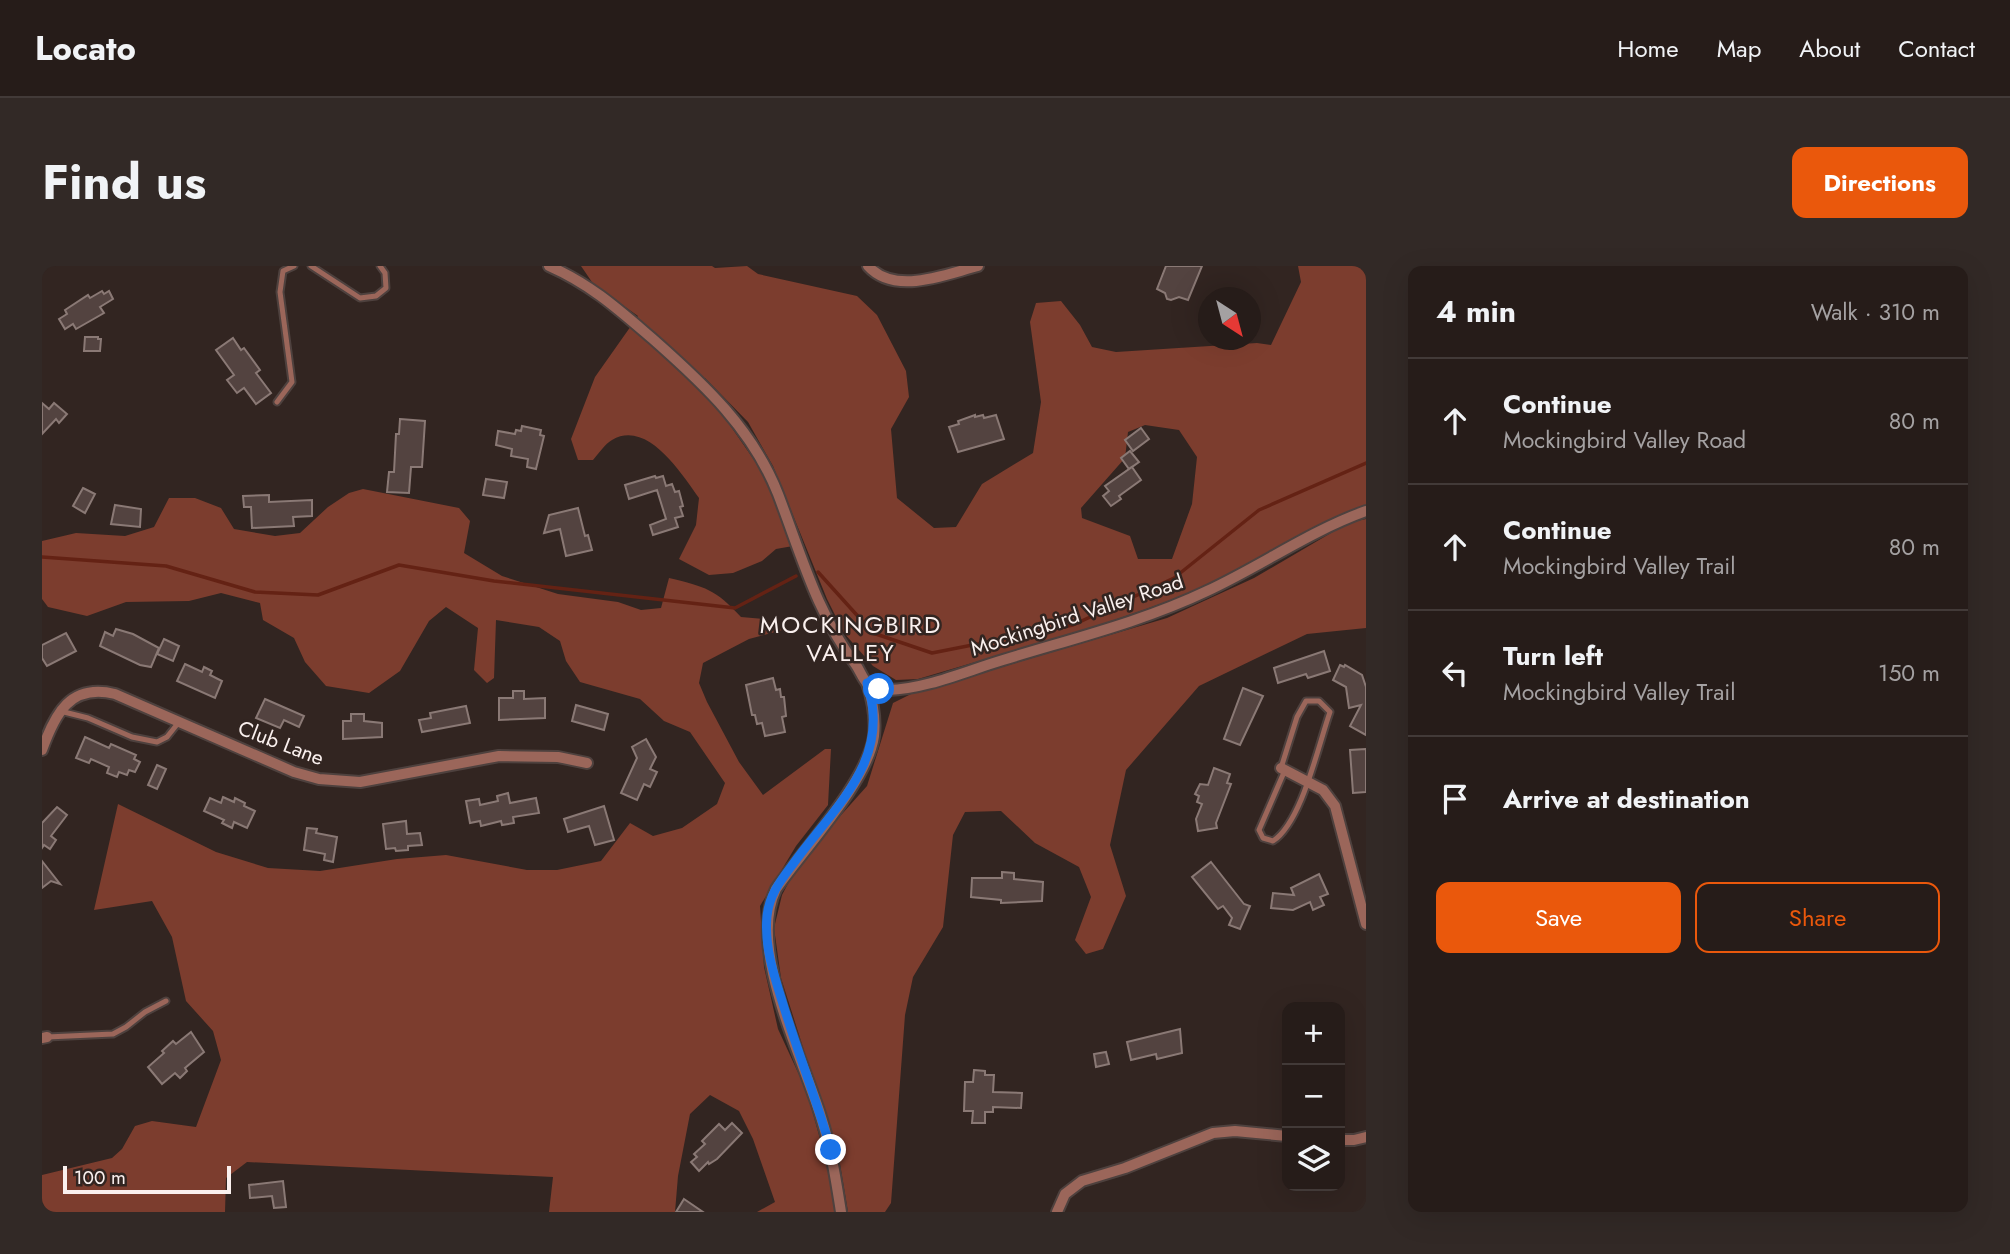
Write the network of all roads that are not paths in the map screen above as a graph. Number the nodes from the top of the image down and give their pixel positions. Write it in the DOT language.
graph roads {
  1 [pos="294,266"];
  2 [pos="311,266"];
  3 [pos="380,266"];
  4 [pos="549,266"];
  5 [pos="868,266"];
  6 [pos="978,266"];
  7 [pos="571,271"];
  8 [pos="277,402"];
  9 [pos="1366,511"];
  10 [pos="867,683"];
  11 [pos="60,711"];
  12 [pos="179,722"];
  13 [pos="42,750"];
  14 [pos="587,764"];
  15 [pos="1283,769"];
  16 [pos="1309,782"];
  17 [pos="1366,924"];
  18 [pos="166,1001"];
  19 [pos="45,1037"];
  20 [pos="1282,1136"];
  21 [pos="1366,1137"];
  22 [pos="1345,1140"];
  23 [pos="841,1212"];
  24 [pos="1056,1212"];
  1 -- 8 [label="lane"];
  2 -- 3 [label="lane"];
  4 -- 7 [label="street"];
  5 -- 6 [label="street"];
  7 -- 10 [label="street"];
  9 -- 10 [label="street, Mockingbird Valley Road"];
  10 -- 23 [label="street"];
  11 -- 12 [label="street, Club Lane"];
  11 -- 12 [label="lane"];
  11 -- 13 [label="street"];
  12 -- 14 [label="street, Club Lane"];
  15 -- 16 [label="street"];
  15 -- 16 [label="lane"];
  15 -- 16 [label="lane"];
  16 -- 17 [label="street"];
  18 -- 19 [label="lane"];
  20 -- 24 [label="street"];
  21 -- 22 [label="street"];
}
